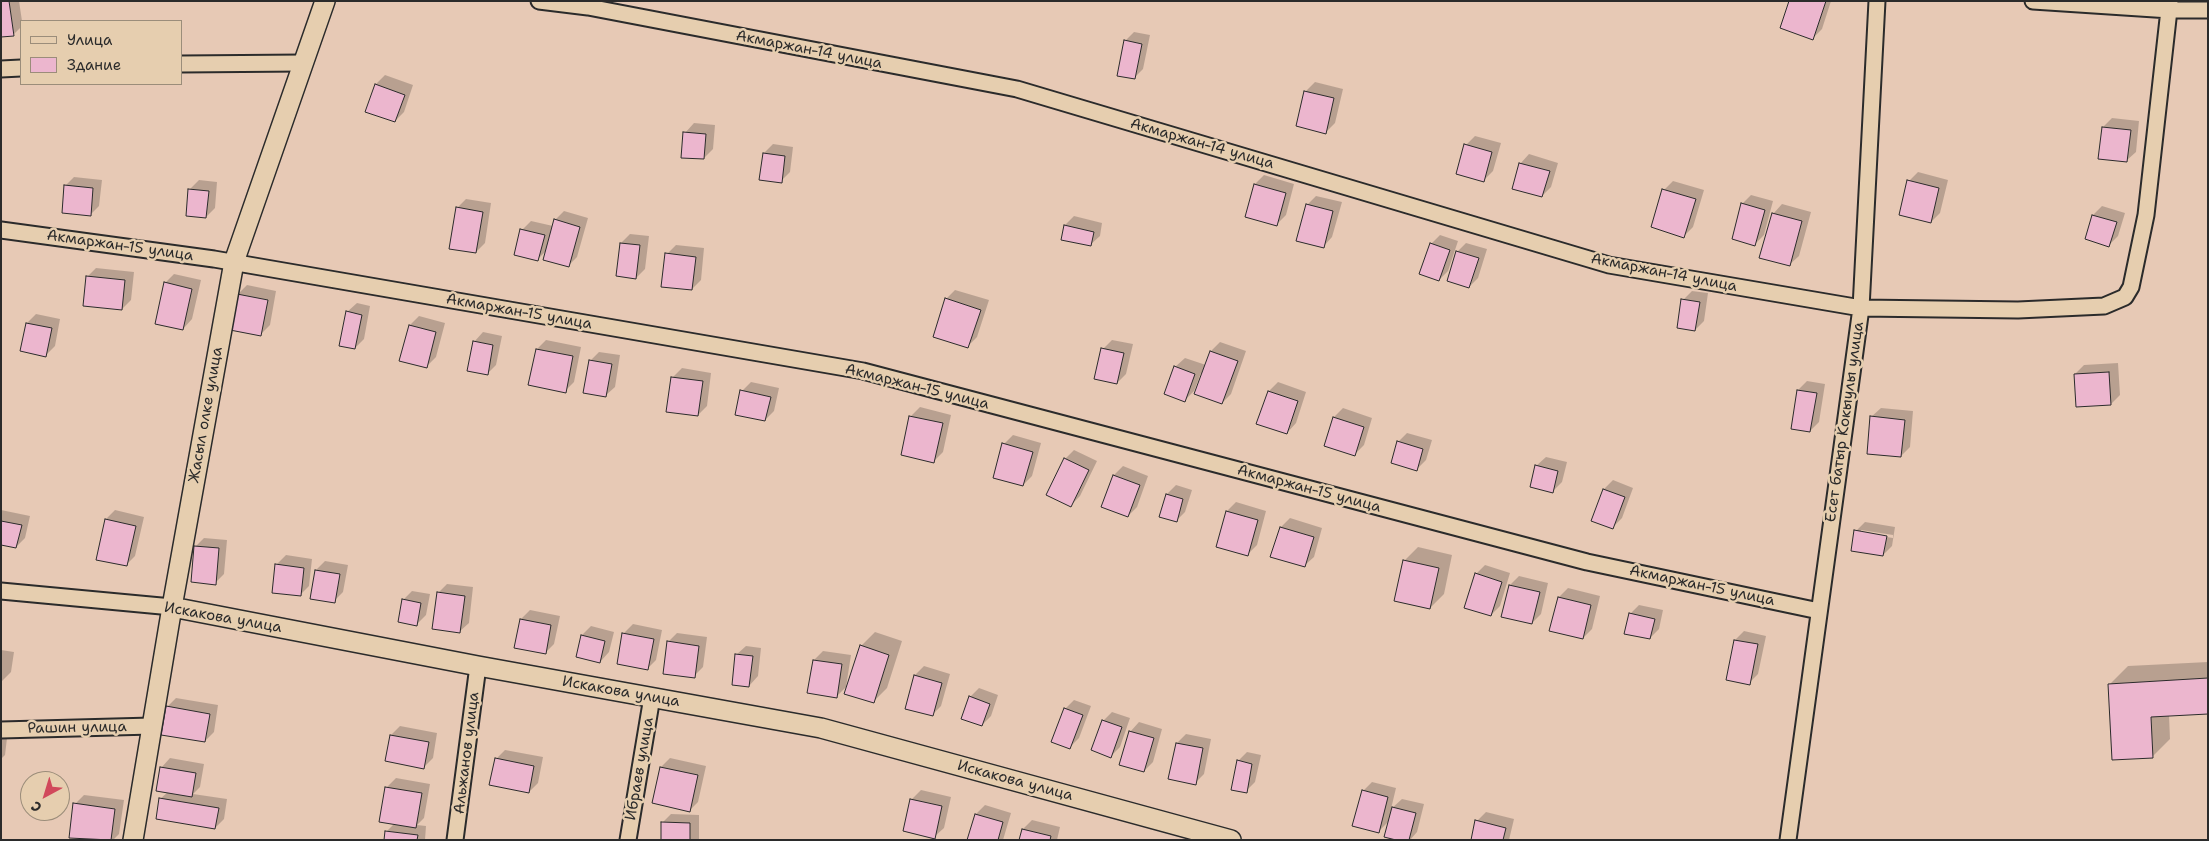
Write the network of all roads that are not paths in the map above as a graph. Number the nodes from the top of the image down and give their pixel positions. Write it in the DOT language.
graph roads {
  1 [pos="325,1"];
  2 [pos="539,1"];
  3 [pos="1877,1"];
  4 [pos="2033,1"];
  5 [pos="2170,6"];
  6 [pos="2208,10"];
  7 [pos="303,63"];
  8 [pos="182,64"];
  9 [pos="20,68"];
  10 [pos="1,69"];
  11 [pos="1,230"];
  12 [pos="234,262"];
  13 [pos="1861,308"];
  14 [pos="1,591"];
  15 [pos="172,607"];
  16 [pos="1819,611"];
  17 [pos="478,666"];
  18 [pos="652,697"];
  19 [pos="152,726"];
  20 [pos="1,730"];
  21 [pos="133,840"];
  22 [pos="455,840"];
  23 [pos="628,840"];
  24 [pos="1231,840"];
  25 [pos="1788,840"];
  1 -- 7 [label="street, Жасыл олке улица"];
  2 -- 13 [label="street, Акмаржан-14 улица"];
  3 -- 13 [label="street, Есет батыр Кокыулы улица"];
  4 -- 5 [label="street"];
  5 -- 6 [label="street"];
  5 -- 13 [label="street, Акмаржан-14 улица"];
  7 -- 8 [label="street"];
  7 -- 12 [label="street, Жасыл олке улица"];
  9 -- 10 [label="street"];
  11 -- 12 [label="street, Акмаржан-15 улица"];
  12 -- 15 [label="street, Жасыл олке улица"];
  12 -- 16 [label="street, Акмаржан-15 улица"];
  13 -- 16 [label="street, Есет батыр Кокыулы улица"];
  14 -- 15 [label="street, Искакова улица"];
  15 -- 17 [label="street, Искакова улица"];
  15 -- 19 [label="street, Жасыл олке улица"];
  16 -- 25 [label="street, Есет батыр Кокыулы улица"];
  17 -- 18 [label="street, Искакова улица"];
  17 -- 22 [label="street, Альжанов улица"];
  18 -- 23 [label="street, Ибраев улица"];
  18 -- 24 [label="street, Искакова улица"];
  19 -- 20 [label="street, Рашин улица"];
  19 -- 21 [label="street, Жасыл олке улица"];
}
